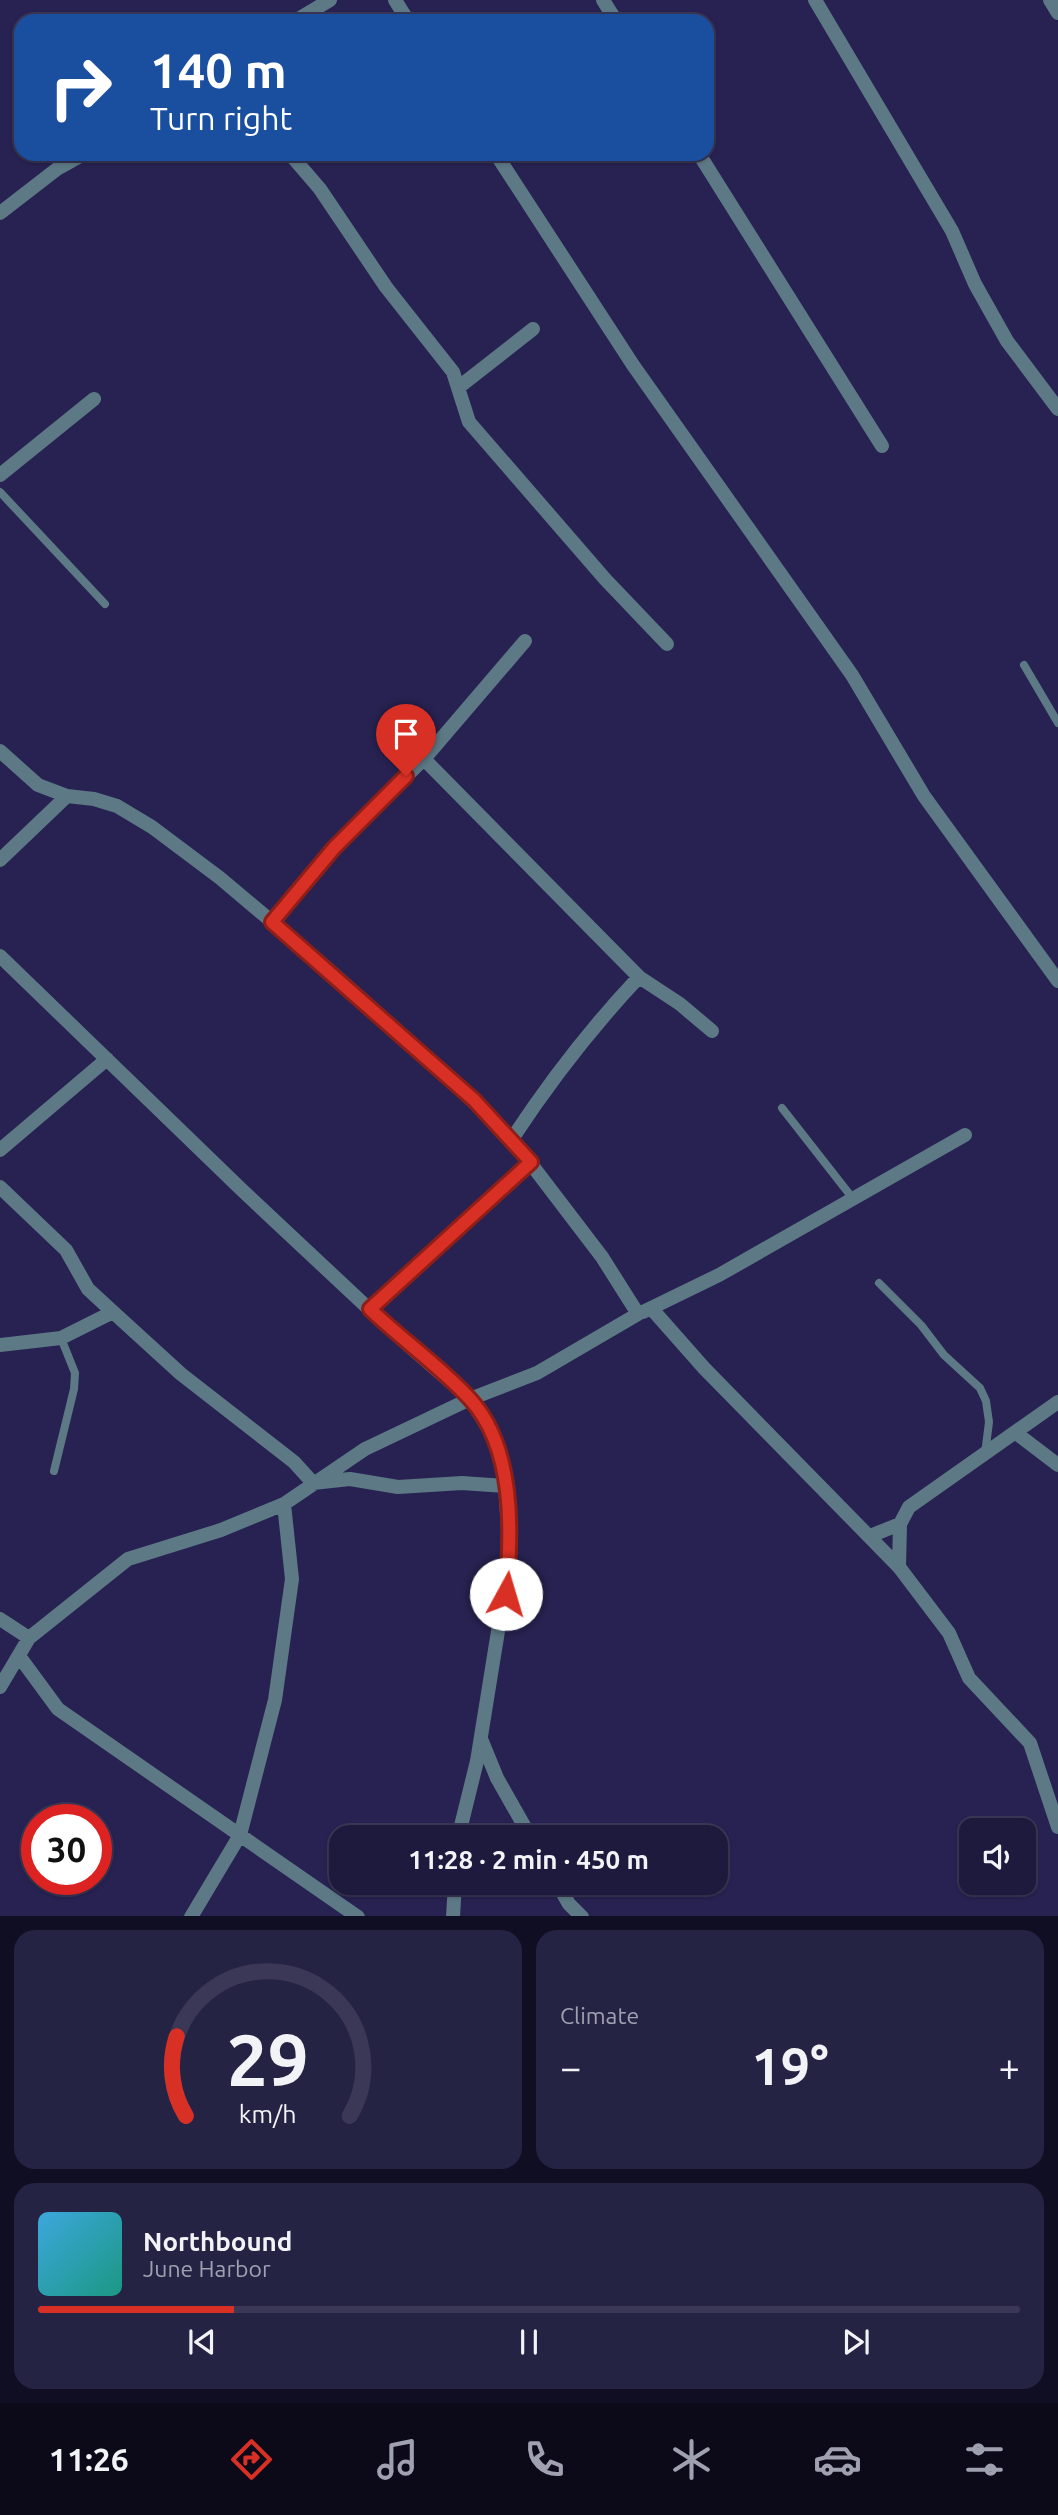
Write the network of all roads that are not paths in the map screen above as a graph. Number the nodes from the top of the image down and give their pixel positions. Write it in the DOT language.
graph roads {
  1 [pos="330,0"];
  2 [pos="815,0"];
  3 [pos="1050,0"];
  4 [pos="1058,13"];
  5 [pos="307,14"];
  6 [pos="71,161"];
  7 [pos="296,161"];
  8 [pos="501,161"];
  9 [pos="703,161"];
  10 [pos="0,213"];
  11 [pos="533,329"];
  12 [pos="459,387"];
  13 [pos="94,399"];
  14 [pos="1058,410"];
  15 [pos="882,446"];
  16 [pos="0,475"];
  17 [pos="0,492"];
  18 [pos="105,604"];
  19 [pos="525,641"];
  20 [pos="667,644"];
  21 [pos="1024,665"];
  22 [pos="1058,723"];
  23 [pos="0,751"];
  24 [pos="424,759"];
  25 [pos="67,796"];
  26 [pos="0,860"];
  27 [pos="272,922"];
  28 [pos="0,956"];
  29 [pos="639,977"];
  30 [pos="1058,981"];
  31 [pos="712,1031"];
  32 [pos="107,1059"];
  33 [pos="782,1108"];
  34 [pos="965,1135"];
  35 [pos="512,1139"];
  36 [pos="0,1150"];
  37 [pos="531,1162"];
  38 [pos="0,1187"];
  39 [pos="854,1200"];
  40 [pos="879,1283"];
  41 [pos="370,1309"];
  42 [pos="645,1311"];
  43 [pos="113,1312"];
  44 [pos="61,1338"];
  45 [pos="0,1345"];
  46 [pos="470,1399"];
  47 [pos="1058,1402"];
  48 [pos="1016,1433"];
  49 [pos="985,1454"];
  50 [pos="1058,1465"];
  51 [pos="54,1471"];
  52 [pos="313,1483"];
  53 [pos="505,1486"];
  54 [pos="284,1504"];
  55 [pos="900,1524"];
  56 [pos="870,1536"];
  57 [pos="899,1567"];
  58 [pos="0,1619"];
  59 [pos="29,1638"];
  60 [pos="19,1656"];
  61 [pos="0,1687"];
  62 [pos="479,1734"];
  63 [pos="461,1825"];
  64 [pos="524,1825"];
  65 [pos="1058,1827"];
  66 [pos="240,1835"];
  67 [pos="454,1895"];
  68 [pos="564,1895"];
  69 [pos="191,1916"];
  70 [pos="358,1916"];
  71 [pos="453,1916"];
  72 [pos="582,1916"];
  1 -- 5 [label="street"];
  2 -- 14 [label="street"];
  3 -- 4 [label="street"];
  6 -- 10 [label="street"];
  7 -- 12 [label="street"];
  8 -- 30 [label="street"];
  9 -- 15 [label="street"];
  11 -- 12 [label="street"];
  12 -- 20 [label="street"];
  13 -- 16 [label="street"];
  17 -- 18 [label="lane"];
  19 -- 24 [label="street"];
  21 -- 22 [label="lane"];
  23 -- 25 [label="street"];
  24 -- 27 [label="street"];
  24 -- 29 [label="street"];
  25 -- 26 [label="street"];
  25 -- 27 [label="street"];
  27 -- 35 [label="street"];
  28 -- 32 [label="street"];
  29 -- 31 [label="street"];
  29 -- 35 [label="street"];
  32 -- 36 [label="street"];
  32 -- 41 [label="street"];
  33 -- 39 [label="lane"];
  34 -- 39 [label="street"];
  35 -- 37 [label="street"];
  37 -- 41 [label="street"];
  37 -- 42 [label="street"];
  38 -- 43 [label="street"];
  39 -- 42 [label="street"];
  40 -- 49 [label="lane"];
  41 -- 46 [label="street"];
  42 -- 46 [label="street"];
  42 -- 56 [label="street"];
  43 -- 44 [label="street"];
  43 -- 52 [label="street"];
  44 -- 45 [label="street"];
  44 -- 51 [label="lane"];
  46 -- 52 [label="street"];
  46 -- 53 [label="street"];
  47 -- 48 [label="street"];
  48 -- 49 [label="street"];
  48 -- 50 [label="street"];
  49 -- 55 [label="street"];
  52 -- 53 [label="street"];
  52 -- 54 [label="street"];
  53 -- 62 [label="street"];
  54 -- 59 [label="street"];
  54 -- 66 [label="street"];
  55 -- 56 [label="street"];
  55 -- 57 [label="street"];
  56 -- 57 [label="street"];
  57 -- 65 [label="street"];
  58 -- 59 [label="street"];
  59 -- 60 [label="street"];
  60 -- 61 [label="street"];
  60 -- 66 [label="street"];
  62 -- 63 [label="street"];
  62 -- 64 [label="street"];
  66 -- 69 [label="street"];
  66 -- 70 [label="street"];
  67 -- 71 [label="street"];
  68 -- 72 [label="street"];
}
